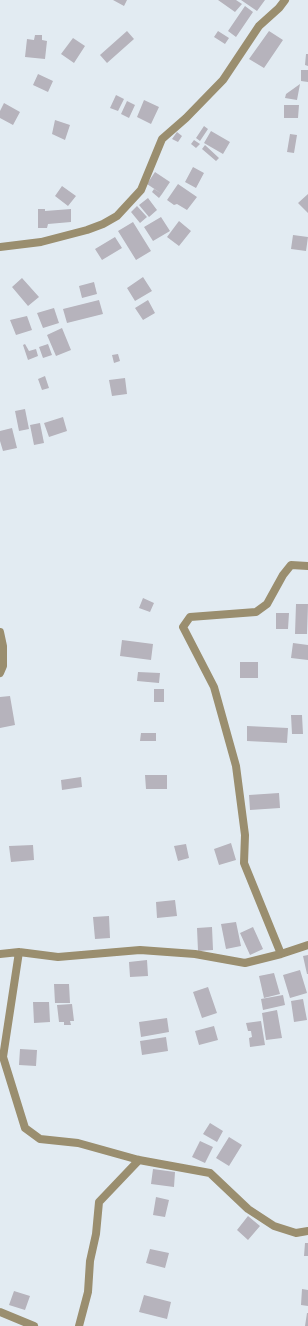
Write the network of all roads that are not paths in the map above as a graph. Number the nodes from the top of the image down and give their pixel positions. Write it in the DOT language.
graph roads {
  1 [pos="285,0"];
  2 [pos="0,247"];
  3 [pos="308,566"];
  4 [pos="0,632"];
  5 [pos="0,674"];
  6 [pos="308,945"];
  7 [pos="20,952"];
  8 [pos="0,954"];
  9 [pos="282,954"];
  10 [pos="139,1160"];
  11 [pos="308,1231"];
  12 [pos="0,1312"];
  13 [pos="34,1326"];
  14 [pos="79,1326"];
  1 -- 2 [label="street"];
  3 -- 9 [label="street"];
  4 -- 5 [label="street"];
  6 -- 9 [label="street"];
  7 -- 8 [label="street"];
  7 -- 9 [label="street"];
  7 -- 10 [label="street"];
  10 -- 11 [label="street"];
  10 -- 14 [label="street"];
  12 -- 13 [label="street"];
}
